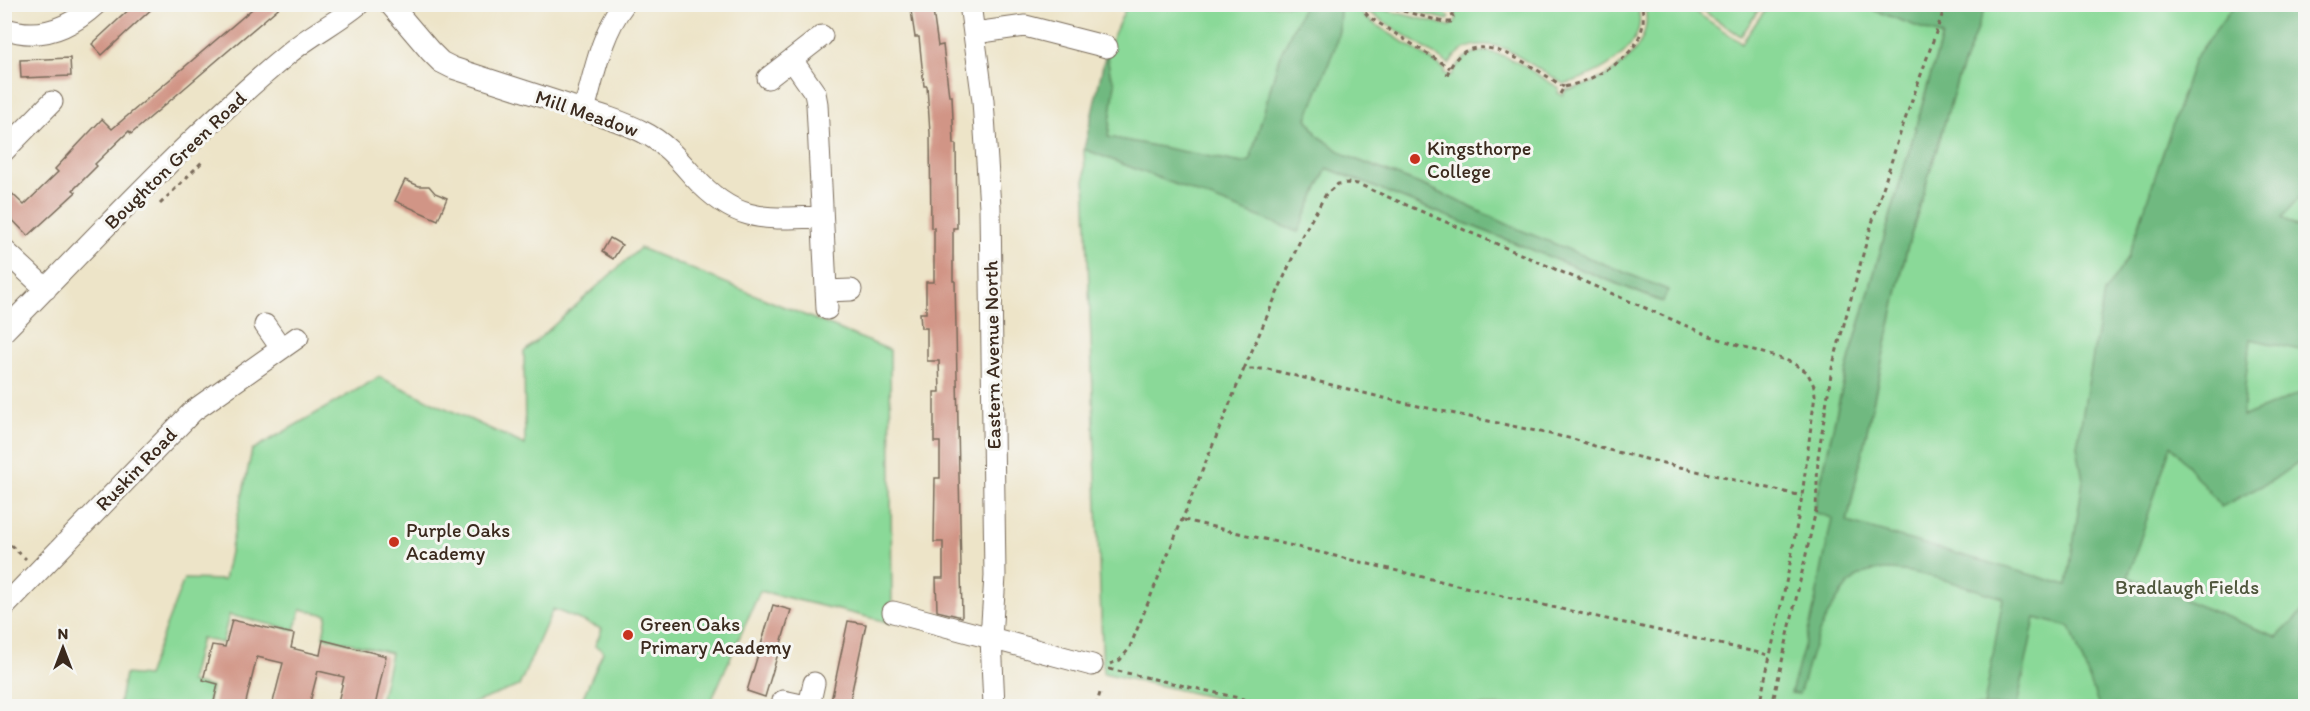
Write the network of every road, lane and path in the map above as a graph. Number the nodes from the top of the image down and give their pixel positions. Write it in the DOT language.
graph roads {
  1 [pos="96,4"];
  2 [pos="359,4"];
  3 [pos="390,4"];
  4 [pos="970,4"];
  5 [pos="1365,4"];
  6 [pos="1377,4"];
  7 [pos="1439,4"];
  8 [pos="1641,4"];
  9 [pos="1946,4"];
  10 [pos="618,6"];
  11 [pos="4,28"];
  12 [pos="975,33"];
  13 [pos="822,36"];
  14 [pos="1107,47"];
  15 [pos="792,60"];
  16 [pos="1450,68"];
  17 [pos="1447,75"];
  18 [pos="768,78"];
  19 [pos="1564,87"];
  20 [pos="1560,94"];
  21 [pos="52,102"];
  22 [pos="584,110"];
  23 [pos="4,151"];
  24 [pos="202,162"];
  25 [pos="160,204"];
  26 [pos="822,217"];
  27 [pos="4,250"];
  28 [pos="46,289"];
  29 [pos="851,290"];
  30 [pos="265,325"];
  31 [pos="4,331"];
  32 [pos="1244,369"];
  33 [pos="1802,496"];
  34 [pos="1184,520"];
  35 [pos="4,539"];
  36 [pos="38,571"];
  37 [pos="4,607"];
  38 [pos="893,612"];
  39 [pos="991,638"];
  40 [pos="1770,656"];
  41 [pos="1092,665"];
  42 [pos="814,683"];
  43 [pos="1100,693"];
  44 [pos="783,702"];
  45 [pos="807,706"];
  46 [pos="994,706"];
  47 [pos="1096,706"];
  48 [pos="1275,706"];
  49 [pos="1759,706"];
  50 [pos="1772,706"];
  1 -- 11 [label="street"];
  2 -- 28 [label="street, Boughton Green Road"];
  3 -- 22 [label="street, Mill Meadow"];
  4 -- 12 [label="street, Eastern Avenue North"];
  5 -- 16 [label="path"];
  6 -- 7 [label="path"];
  8 -- 19 [label="path"];
  9 -- 50 [label="path"];
  10 -- 22 [label="street"];
  12 -- 14 [label="street"];
  12 -- 39 [label="street, Eastern Avenue North"];
  13 -- 15 [label="street"];
  15 -- 18 [label="street"];
  15 -- 26 [label="street"];
  16 -- 17 [label="path"];
  16 -- 19 [label="path"];
  19 -- 20 [label="path"];
  21 -- 23 [label="street"];
  22 -- 26 [label="street, Mill Meadow"];
  24 -- 25 [label="path"];
  26 -- 29 [label="street"];
  27 -- 28 [label="street"];
  28 -- 31 [label="street, Boughton Green Road"];
  30 -- 36 [label="street, Ruskin Road"];
  32 -- 33 [label="path"];
  32 -- 33 [label="path"];
  32 -- 34 [label="path"];
  33 -- 40 [label="path"];
  34 -- 40 [label="path"];
  34 -- 41 [label="path"];
  35 -- 36 [label="path"];
  36 -- 37 [label="street, Ruskin Road"];
  38 -- 39 [label="street"];
  39 -- 41 [label="street"];
  39 -- 46 [label="street, Eastern Avenue North"];
  40 -- 49 [label="path"];
  41 -- 48 [label="path"];
  42 -- 45 [label="street"];
  43 -- 47 [label="path"];
  44 -- 45 [label="street"];
}
